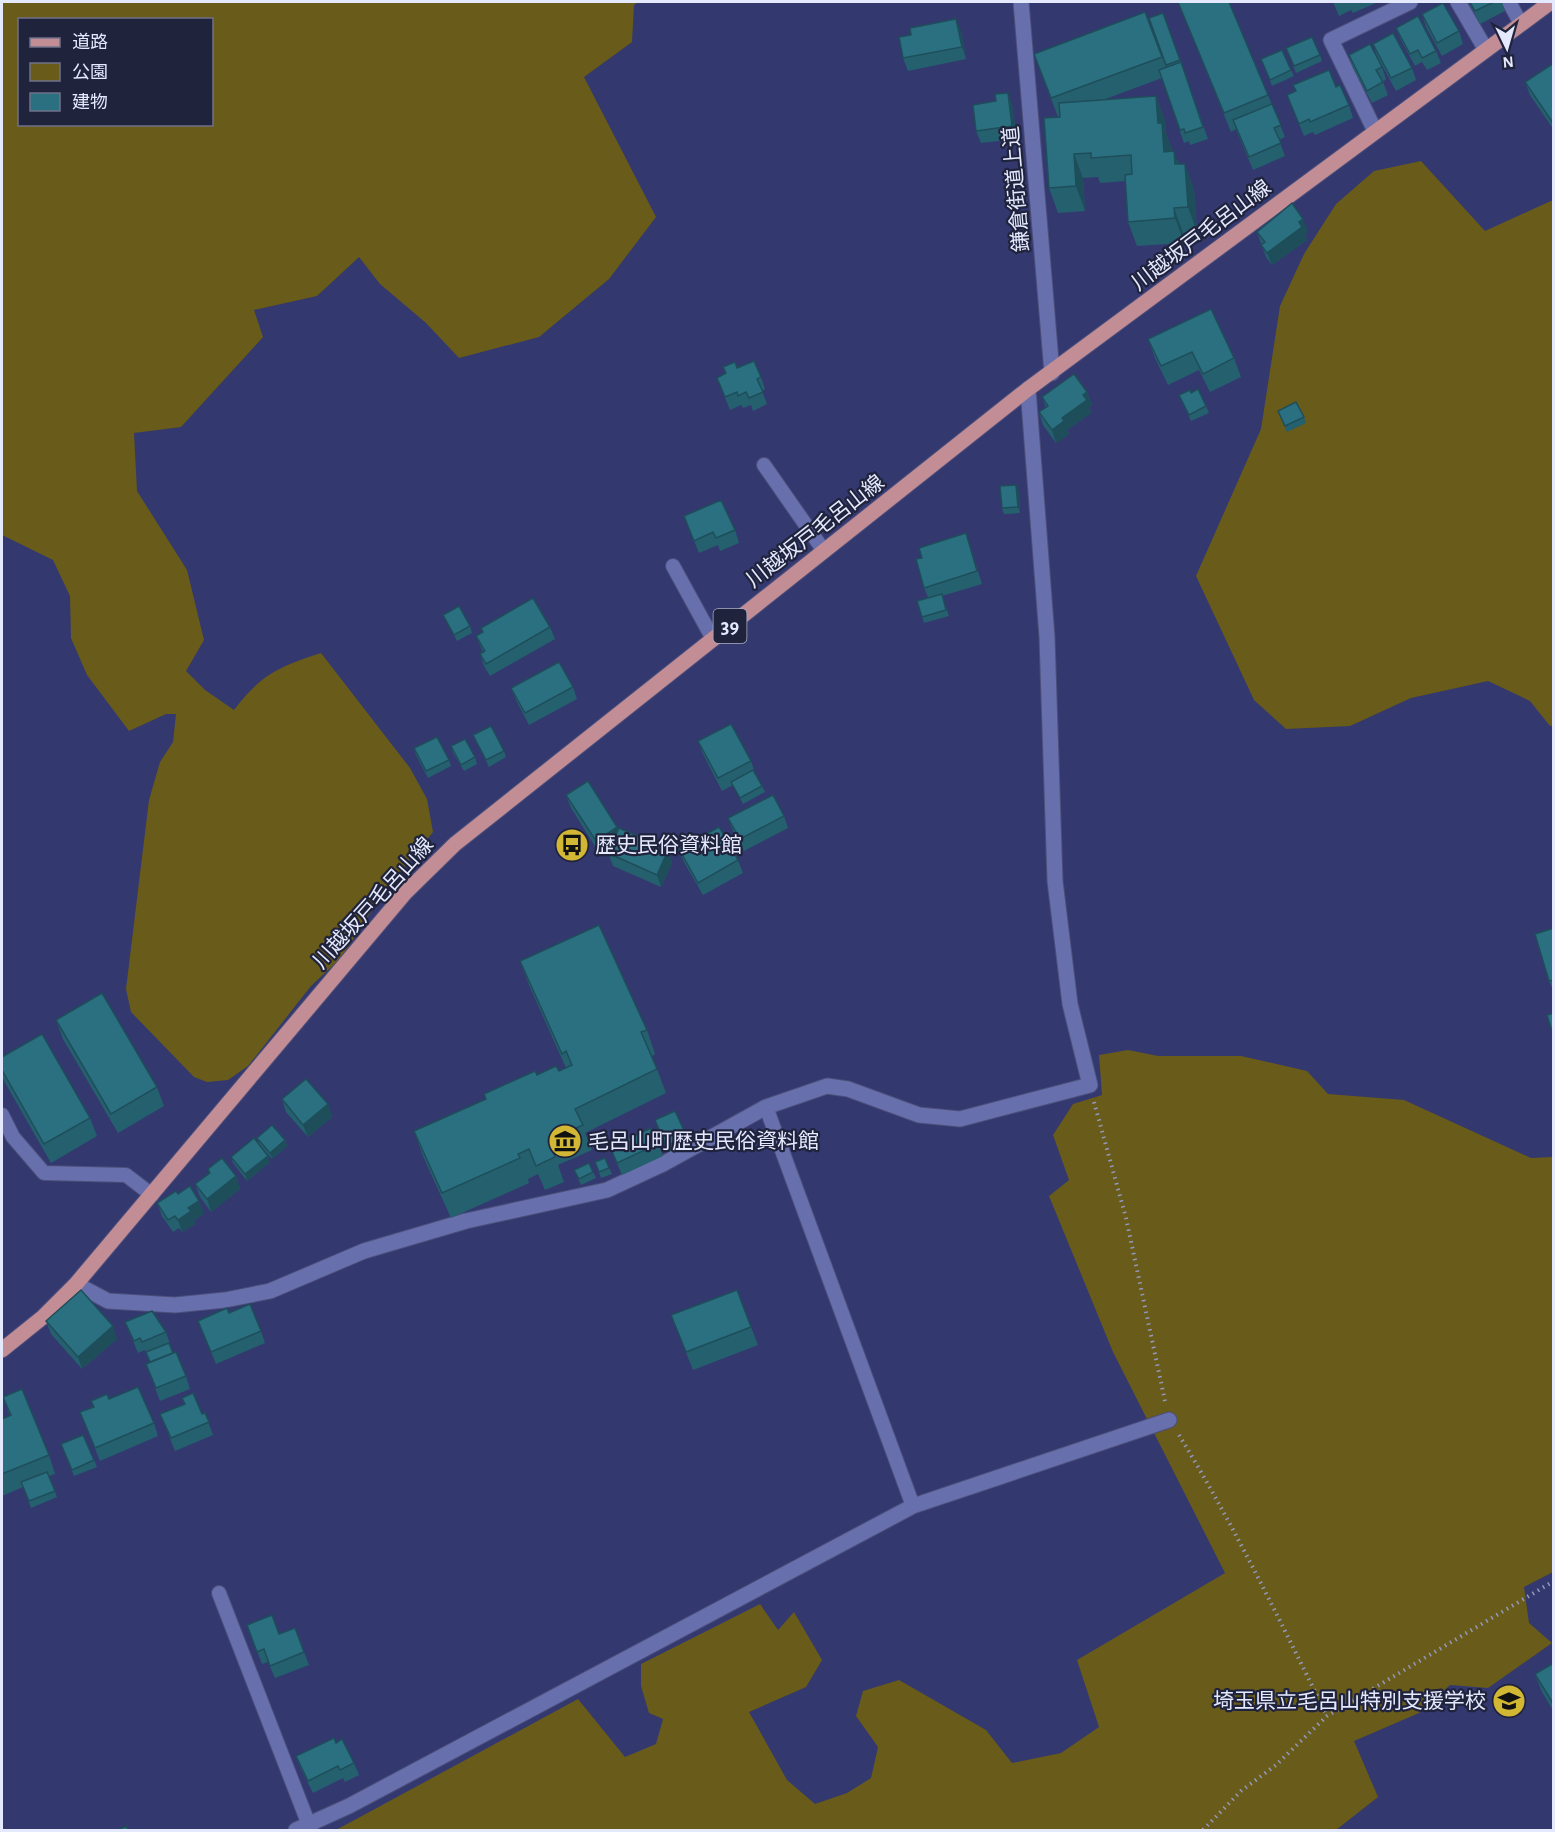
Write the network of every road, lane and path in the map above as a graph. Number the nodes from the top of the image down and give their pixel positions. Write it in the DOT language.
graph roads {
  1 [pos="1021,2"];
  2 [pos="1410,2"];
  3 [pos="1458,2"];
  4 [pos="1509,2"];
  5 [pos="1551,2"];
  6 [pos="1521,24"];
  7 [pos="1485,50"];
  8 [pos="1375,131"];
  9 [pos="1052,373"];
  10 [pos="1028,389"];
  11 [pos="764,465"];
  12 [pos="824,551"];
  13 [pos="673,566"];
  14 [pos="713,639"];
  15 [pos="1090,1085"];
  16 [pos="766,1107"];
  17 [pos="2,1114"];
  18 [pos="152,1195"];
  19 [pos="76,1284"];
  20 [pos="2,1350"];
  21 [pos="1169,1420"];
  22 [pos="913,1506"];
  23 [pos="1554,1581"];
  24 [pos="219,1593"];
  25 [pos="1327,1716"];
  26 [pos="302,1828"];
  27 [pos="1203,1830"];
  1 -- 9 [label="street, 鎌倉街道上道"];
  2 -- 8 [label="street"];
  3 -- 7 [label="street"];
  4 -- 6 [label="lane"];
  5 -- 6 [label="main road, 川越坂戸毛呂山線 / 39"];
  6 -- 7 [label="main road, 川越坂戸毛呂山線 / 39"];
  7 -- 8 [label="main road, 川越坂戸毛呂山線 / 39"];
  8 -- 9 [label="main road, 川越坂戸毛呂山線 / 39"];
  9 -- 10 [label="main road, 川越坂戸毛呂山線 / 39"];
  10 -- 12 [label="main road, 川越坂戸毛呂山線 / 39"];
  10 -- 15 [label="street"];
  11 -- 12 [label="lane"];
  12 -- 14 [label="main road, 川越坂戸毛呂山線 / 39"];
  13 -- 14 [label="lane"];
  14 -- 18 [label="main road, 川越坂戸毛呂山線 / 39"];
  15 -- 16 [label="street"];
  15 -- 21 [label="path"];
  16 -- 19 [label="street"];
  16 -- 22 [label="lane"];
  17 -- 18 [label="lane"];
  18 -- 19 [label="main road, 川越坂戸毛呂山線 / 39"];
  19 -- 20 [label="main road, 川越坂戸毛呂山線 / 39"];
  21 -- 22 [label="street"];
  21 -- 25 [label="path"];
  22 -- 26 [label="street"];
  23 -- 25 [label="path"];
  24 -- 26 [label="lane"];
  25 -- 27 [label="path"];
}
